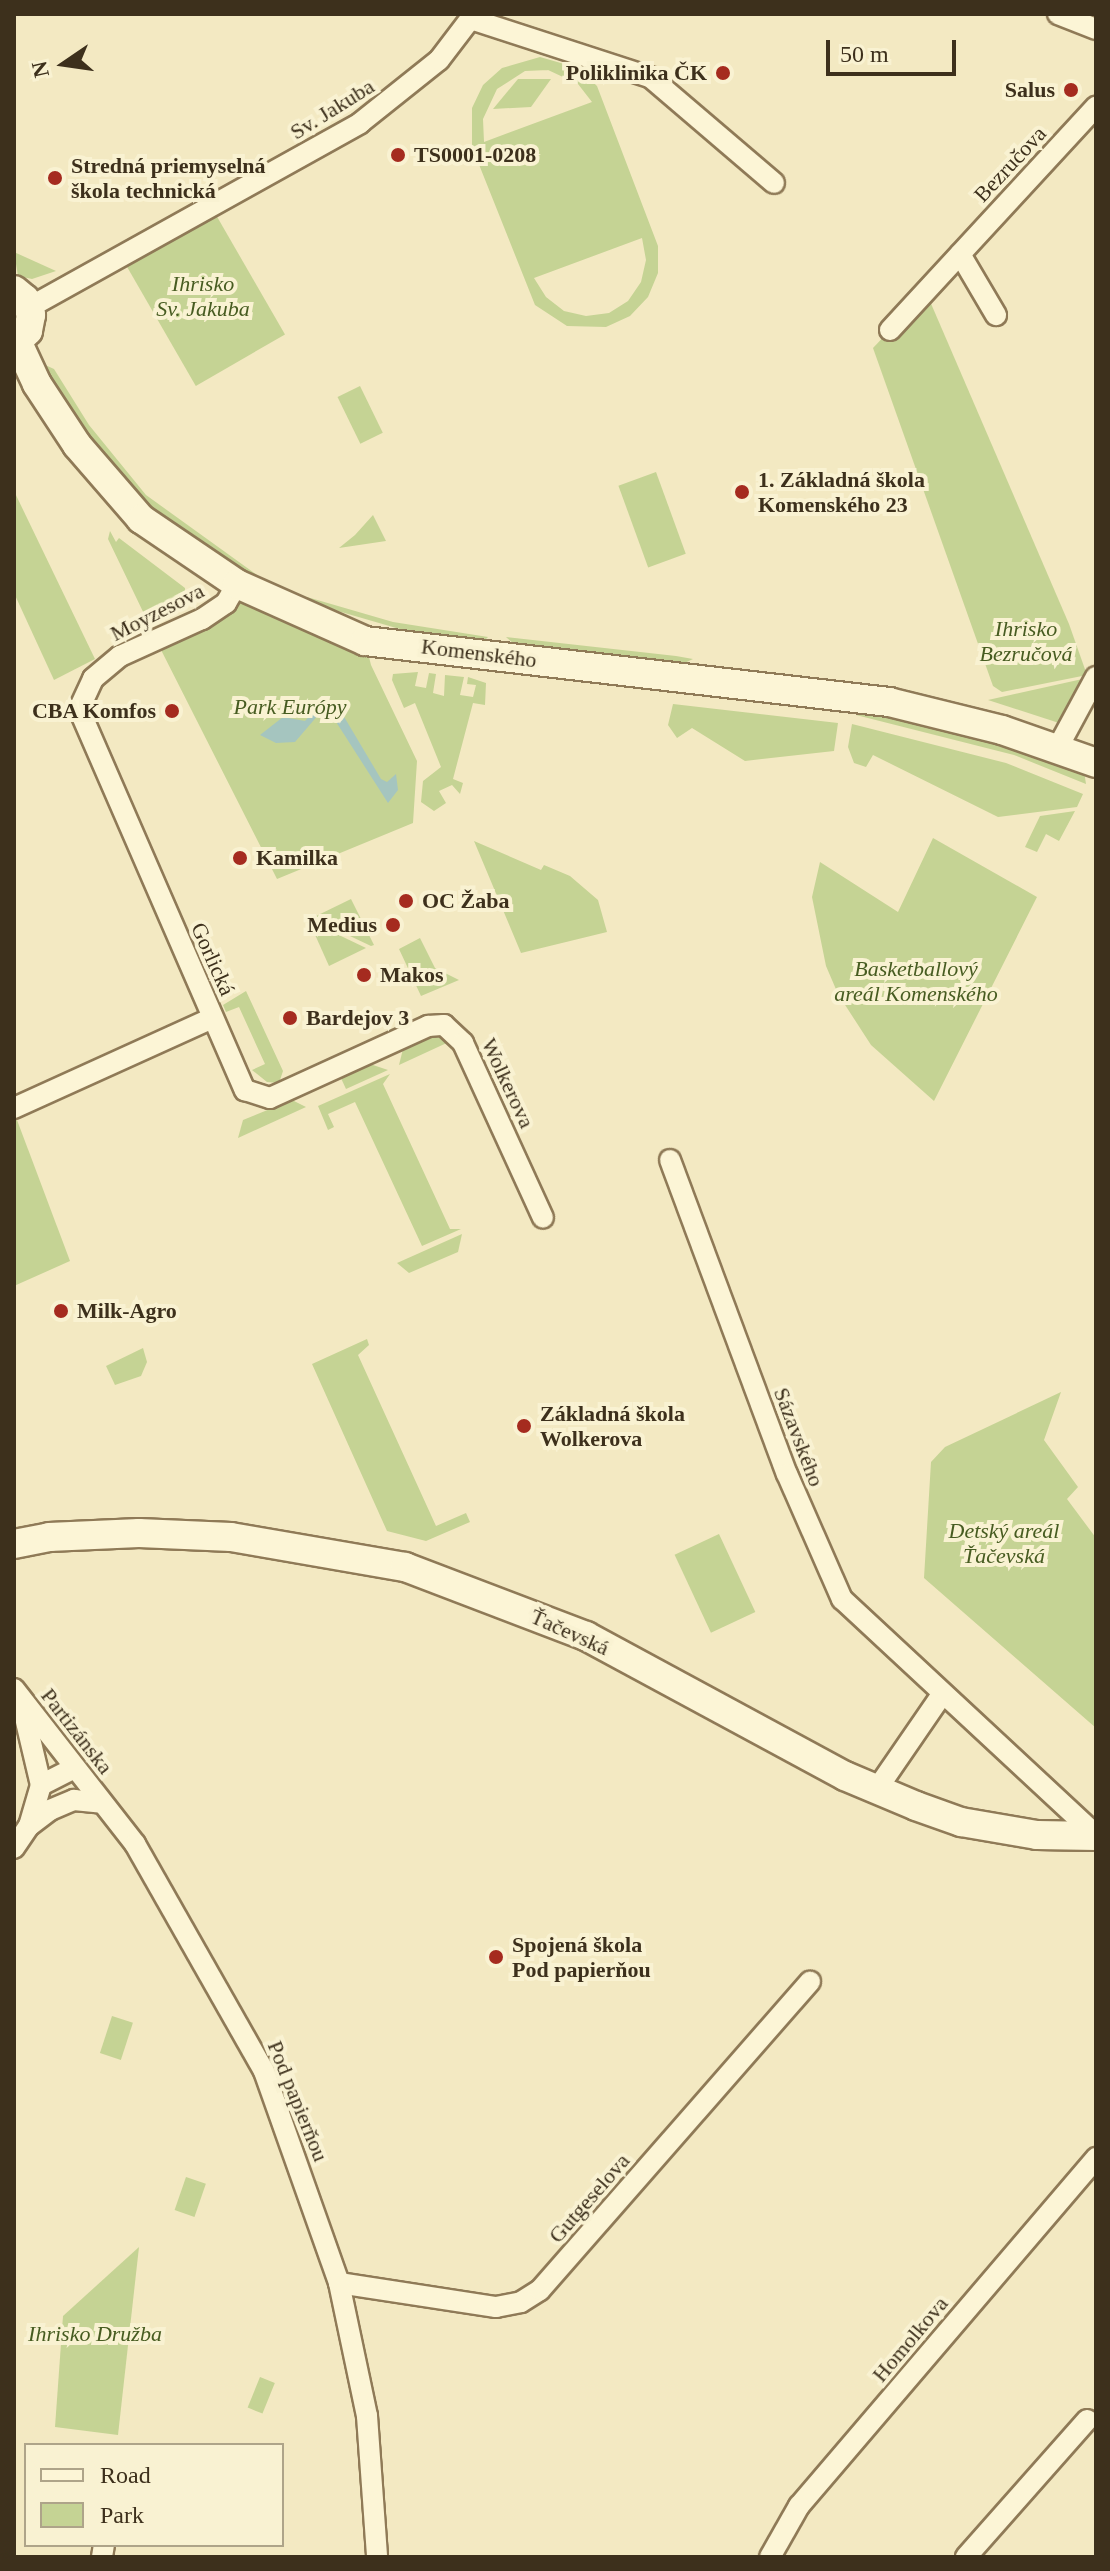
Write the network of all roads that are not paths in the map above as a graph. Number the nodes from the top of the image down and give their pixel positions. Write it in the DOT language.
graph roads {
  1 [pos="1058,14"];
  2 [pos="472,16"];
  3 [pos="1096,29"];
  4 [pos="1096,107"];
  5 [pos="774,183"];
  6 [pos="960,254"];
  7 [pos="22,299"];
  8 [pos="996,315"];
  9 [pos="890,330"];
  10 [pos="16,344"];
  11 [pos="237,584"];
  12 [pos="1096,677"];
  13 [pos="81,720"];
  14 [pos="1057,749"];
  15 [pos="1096,763"];
  16 [pos="212,1018"];
  17 [pos="14,1108"];
  18 [pos="670,1160"];
  19 [pos="543,1218"];
  20 [pos="14,1544"];
  21 [pos="16,1691"];
  22 [pos="941,1696"];
  23 [pos="75,1768"];
  24 [pos="41,1785"];
  25 [pos="877,1789"];
  26 [pos="102,1803"];
  27 [pos="29,1826"];
  28 [pos="1096,1835"];
  29 [pos="14,1848"];
  30 [pos="810,1982"];
  31 [pos="1096,2158"];
  32 [pos="339,2283"];
  33 [pos="1087,2420"];
  34 [pos="377,2557"];
  35 [pos="770,2557"];
  36 [pos="966,2557"];
  1 -- 3 [label="street"];
  2 -- 5 [label="street, Sv. Jakuba"];
  2 -- 7 [label="street, Sv. Jakuba"];
  4 -- 6 [label="street, Bezručova"];
  6 -- 8 [label="street"];
  6 -- 9 [label="street, Bezručova"];
  7 -- 10 [label="street"];
  10 -- 11 [label="street, Komenského"];
  11 -- 13 [label="street, Moyzesova"];
  11 -- 14 [label="street, Komenského"];
  12 -- 14 [label="street"];
  13 -- 16 [label="street, Gorlická"];
  14 -- 15 [label="street, Komenského"];
  16 -- 17 [label="street, Gorlická"];
  16 -- 19 [label="street, Wolkerova"];
  18 -- 22 [label="street, Sázavského"];
  20 -- 25 [label="street, Ťačevská"];
  21 -- 23 [label="street, Partizánska"];
  21 -- 24 [label="street"];
  22 -- 25 [label="street"];
  22 -- 28 [label="street, Sázavského"];
  23 -- 24 [label="street"];
  23 -- 26 [label="street, Partizánska"];
  24 -- 27 [label="street"];
  25 -- 28 [label="street, Ťačevská"];
  26 -- 27 [label="street"];
  26 -- 32 [label="street, Pod papierňou"];
  27 -- 29 [label="street"];
  30 -- 32 [label="street, Gutgeselova"];
  31 -- 35 [label="street, Homolkova"];
  32 -- 34 [label="street, Pod papierňou"];
  33 -- 36 [label="street"];
}
